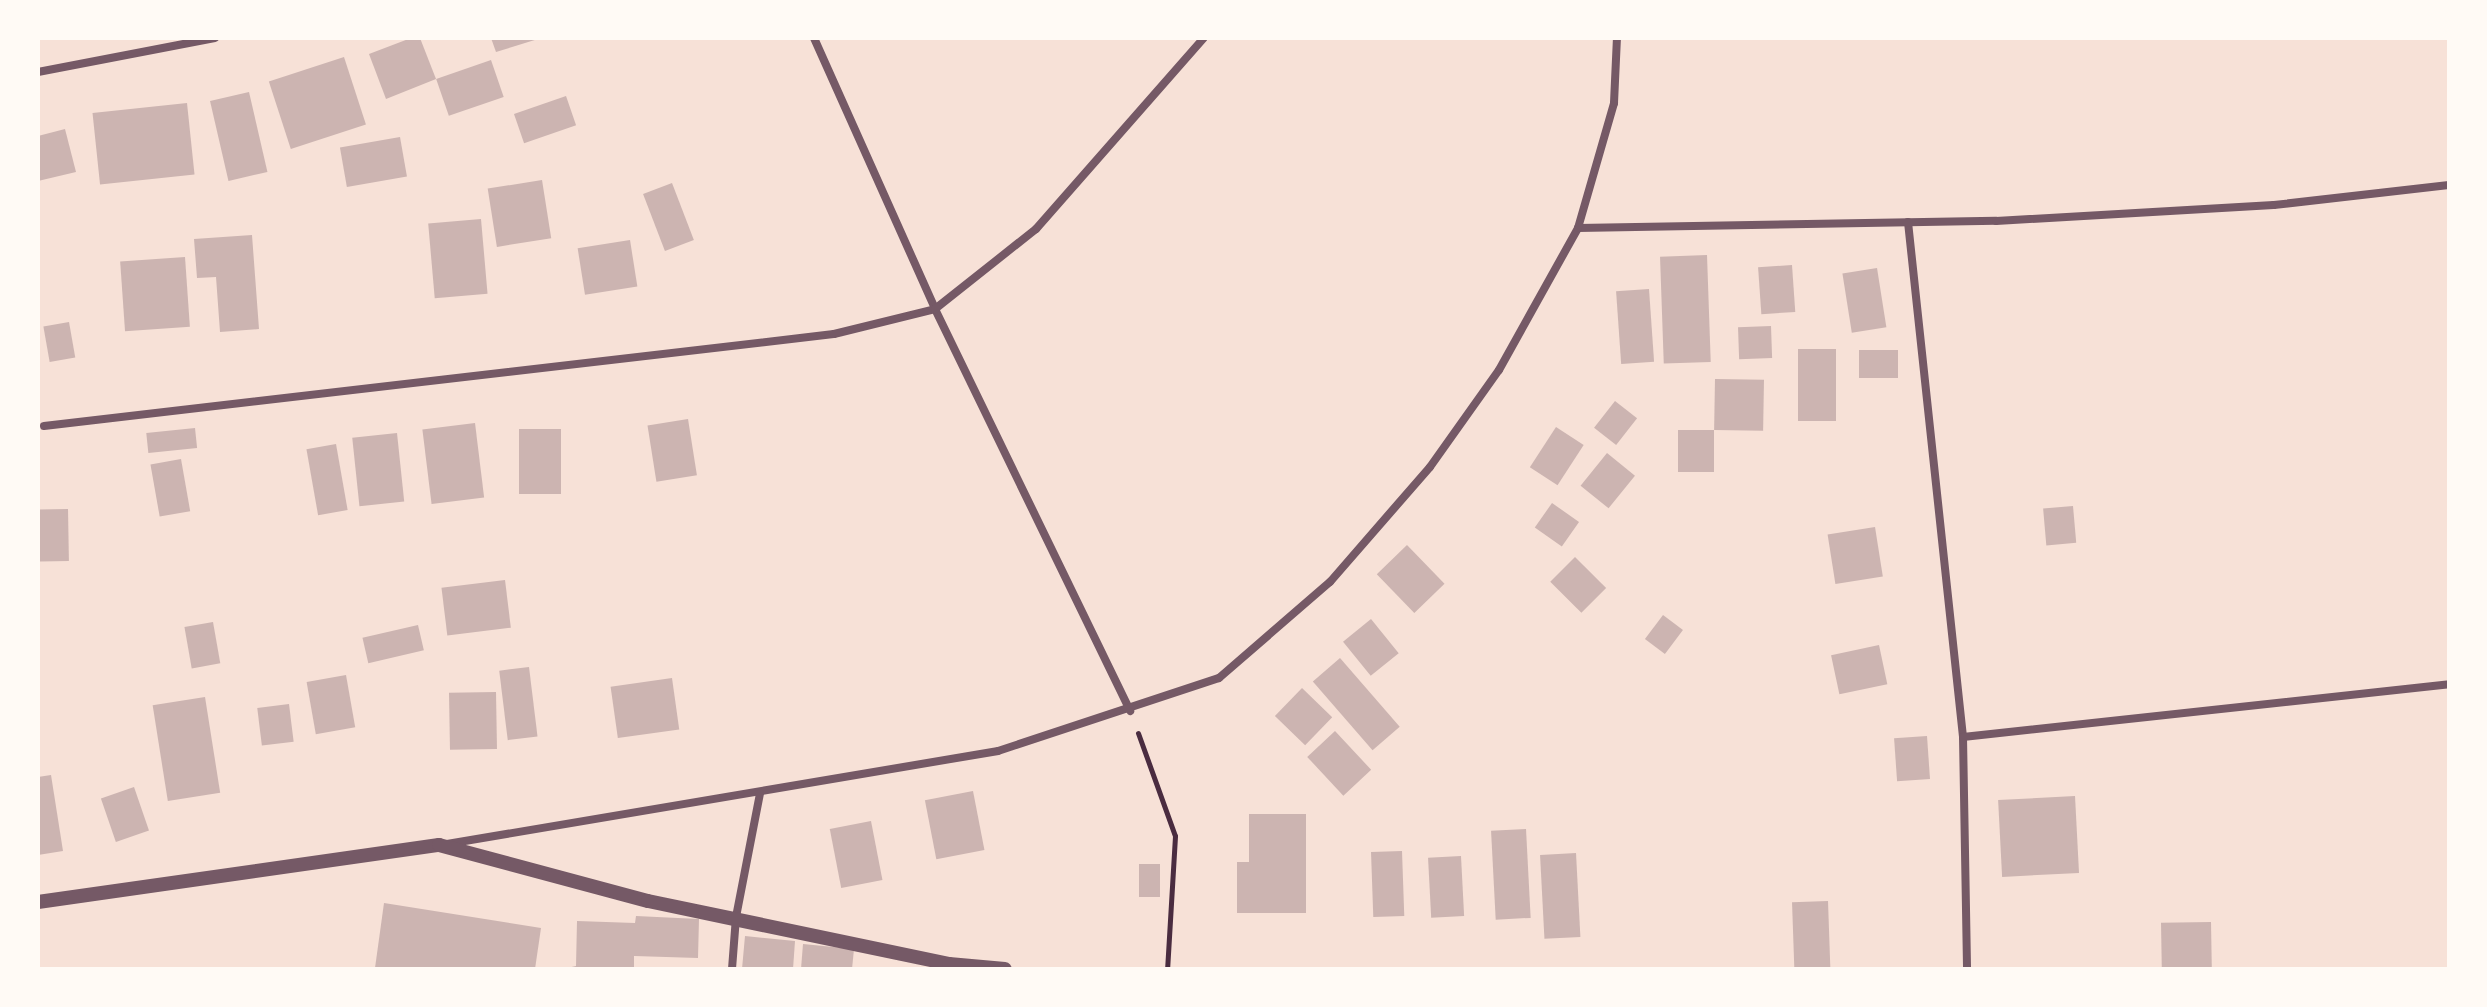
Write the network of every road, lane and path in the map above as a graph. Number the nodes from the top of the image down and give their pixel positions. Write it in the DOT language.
graph roads {
  1 [pos="215,38"];
  2 [pos="814,38"];
  3 [pos="1204,38"];
  4 [pos="1617,38"];
  5 [pos="38,72"];
  6 [pos="2449,185"];
  7 [pos="1908,222"];
  8 [pos="1578,228"];
  9 [pos="935,309"];
  10 [pos="44,426"];
  11 [pos="2449,684"];
  12 [pos="1130,711"];
  13 [pos="1963,737"];
  14 [pos="760,793"];
  15 [pos="439,845"];
  16 [pos="38,902"];
  17 [pos="736,917"];
  18 [pos="732,969"];
  19 [pos="1005,969"];
  20 [pos="1167,969"];
  21 [pos="1967,969"];
  1 -- 5 [label="street"];
  2 -- 9 [label="street"];
  3 -- 9 [label="street"];
  4 -- 8 [label="street"];
  6 -- 7 [label="street"];
  7 -- 8 [label="street"];
  7 -- 13 [label="street"];
  8 -- 12 [label="street"];
  9 -- 10 [label="street"];
  9 -- 12 [label="street"];
  11 -- 13 [label="street"];
  12 -- 14 [label="street"];
  12 -- 20 [label="path"];
  13 -- 21 [label="street"];
  14 -- 15 [label="street"];
  14 -- 17 [label="street"];
  15 -- 16 [label="street"];
  15 -- 17 [label="street"];
  17 -- 18 [label="street"];
  17 -- 19 [label="street"];
}
